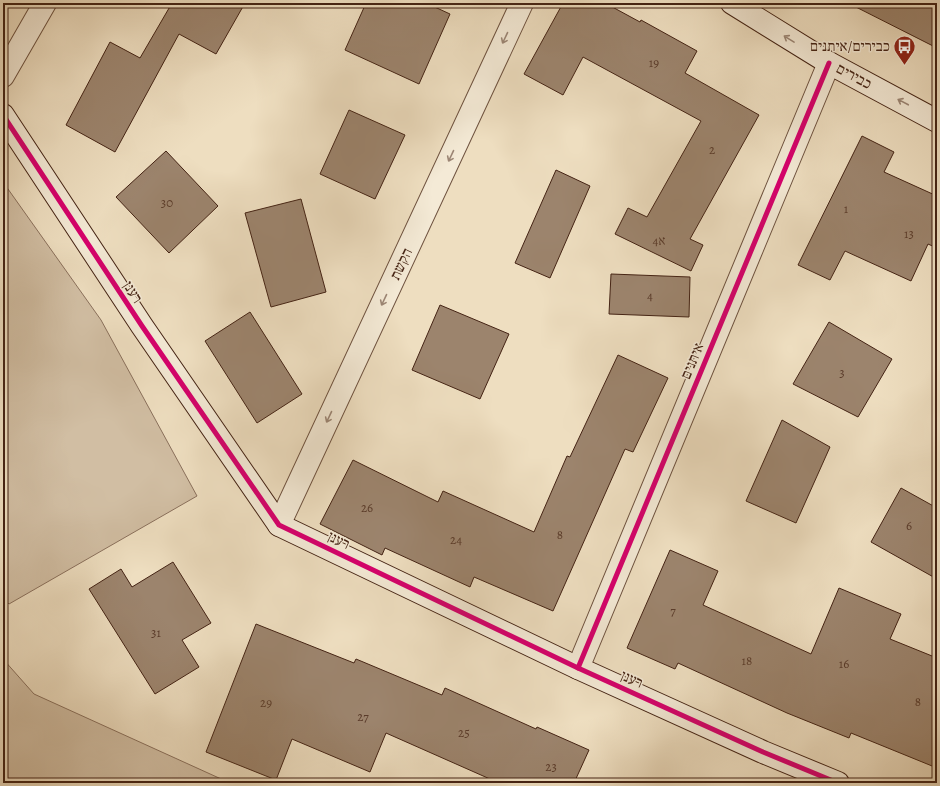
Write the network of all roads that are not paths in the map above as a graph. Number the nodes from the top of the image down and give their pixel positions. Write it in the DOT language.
graph roads {
  1 [pos="44,3"];
  2 [pos="522,3"];
  3 [pos="732,3"];
  4 [pos="829,63"];
  5 [pos="3,76"];
  6 [pos="3,116"];
  7 [pos="937,121"];
  8 [pos="279,525"];
  9 [pos="578,668"];
  10 [pos="838,783"];
  1 -- 5 [label="street"];
  2 -- 8 [label="street, הקשת, one-way"];
  4 -- 3 [label="street, כבירים, one-way"];
  7 -- 4 [label="street, כבירים, one-way"];
  4 -- 9 [label="street, איתנים"];
  6 -- 8 [label="street, רענן"];
  8 -- 9 [label="street, רענן"];
  9 -- 10 [label="street, רענן"];
}
